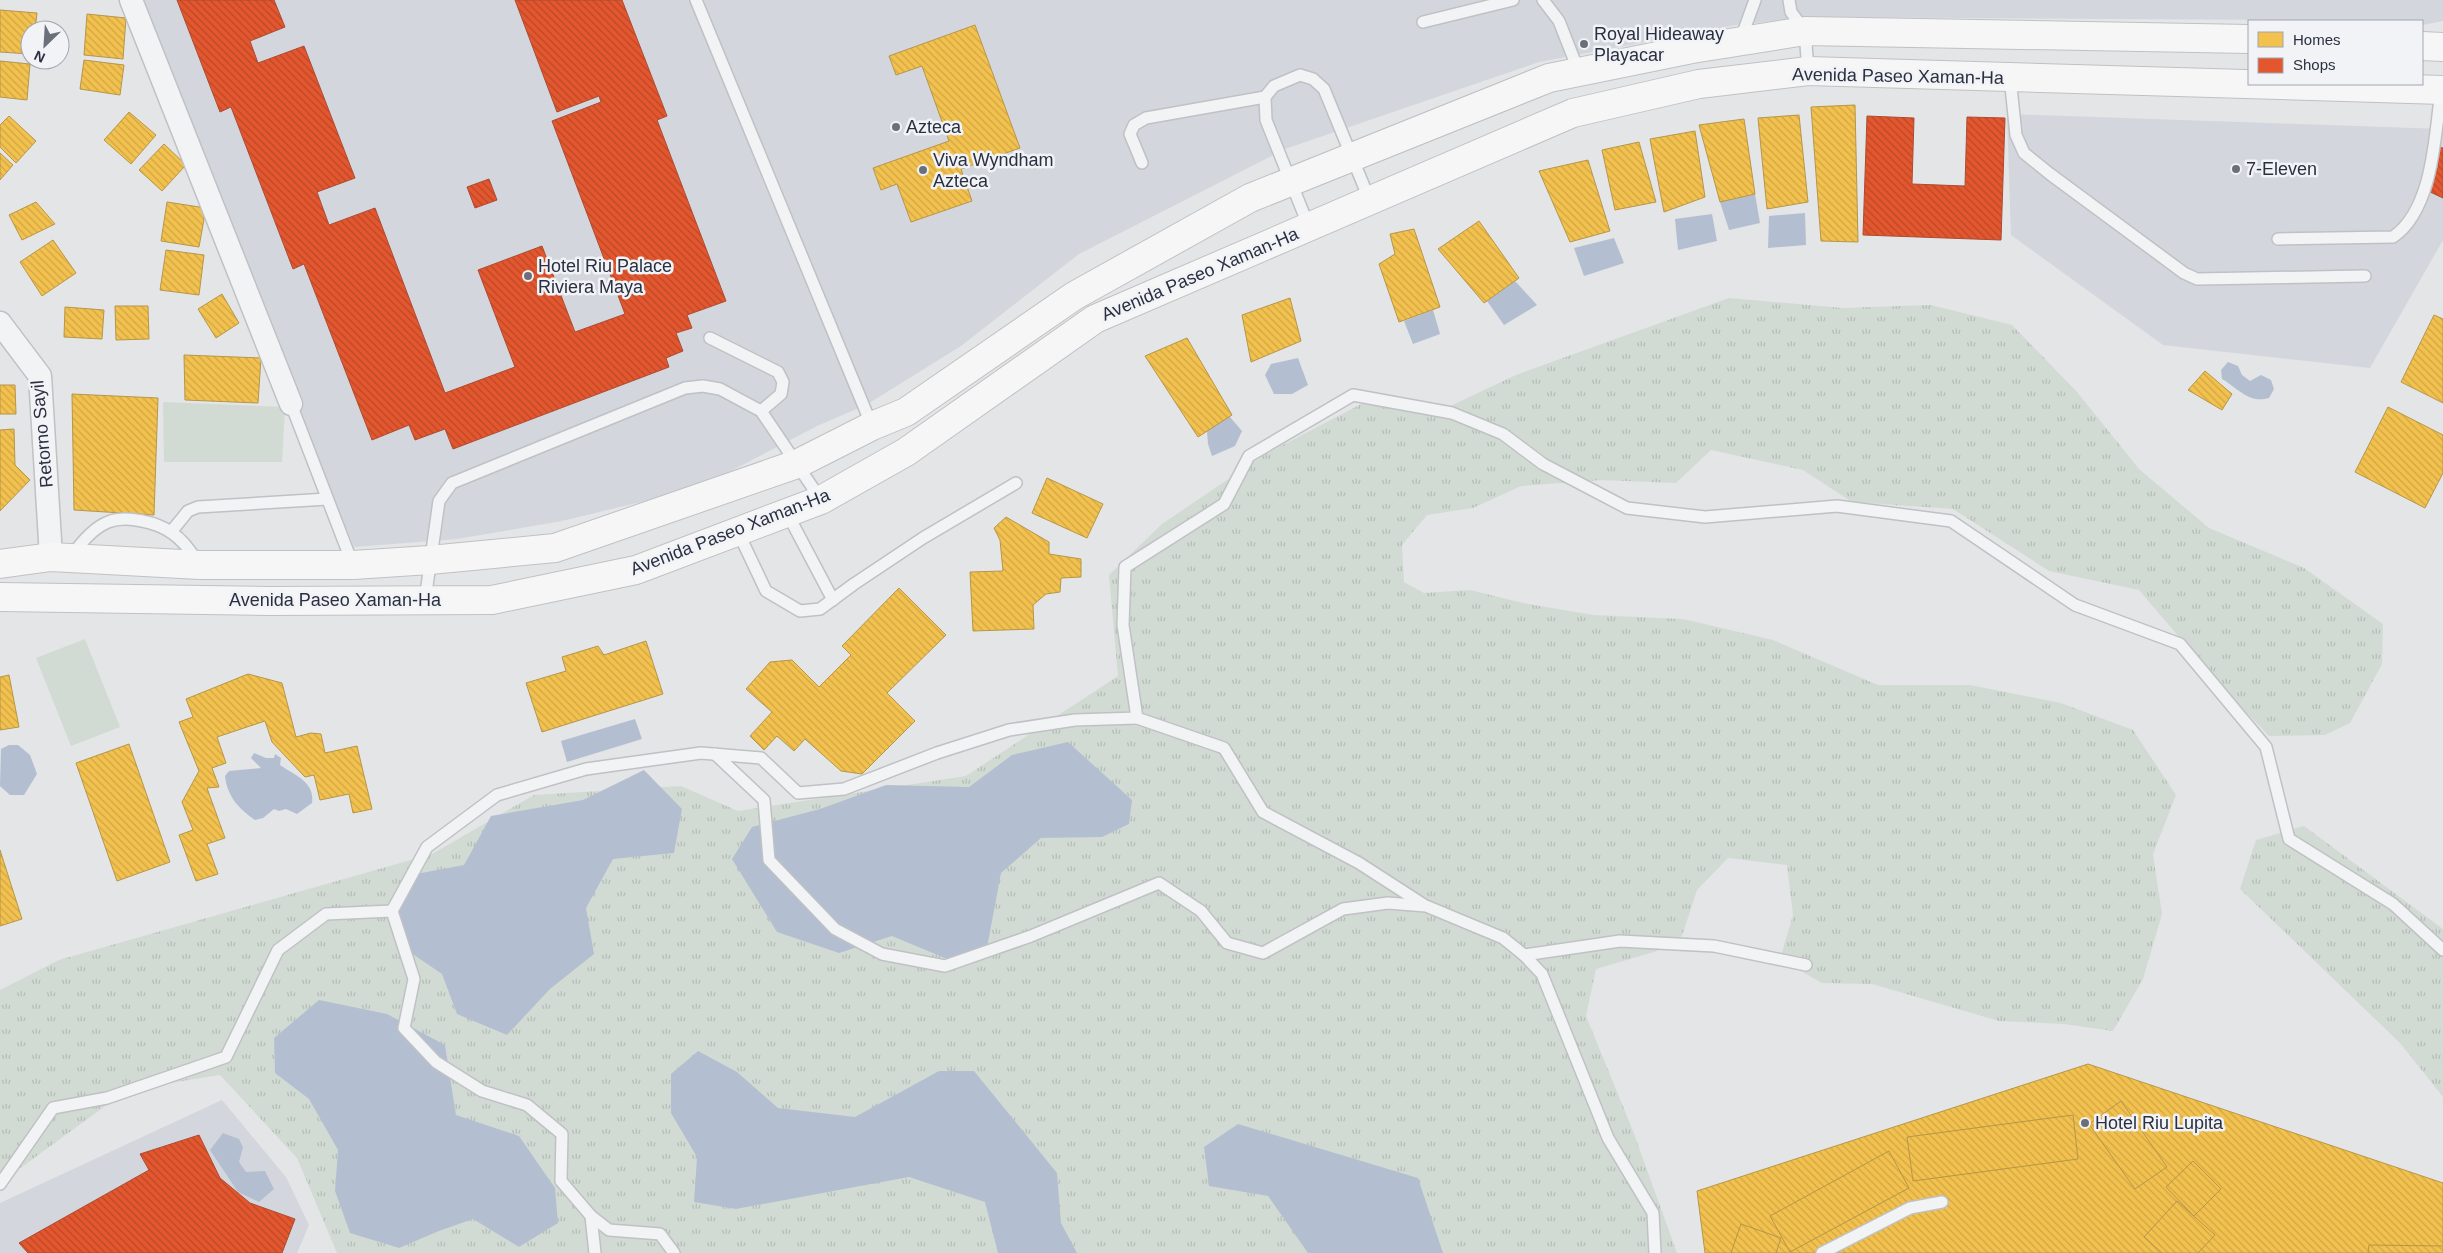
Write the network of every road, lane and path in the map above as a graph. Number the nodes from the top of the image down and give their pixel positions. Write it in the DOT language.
graph roads {
  1 [pos="131,0"];
  2 [pos="696,0"];
  3 [pos="1513,0"];
  4 [pos="1543,0"];
  5 [pos="1755,0"];
  6 [pos="1789,0"];
  7 [pos="1423,22"];
  8 [pos="1805,31"];
  9 [pos="2248,39"];
  10 [pos="1740,42"];
  11 [pos="2423,46"];
  12 [pos="2443,47"];
  13 [pos="1692,49"];
  14 [pos="1808,71"];
  15 [pos="1579,72"];
  16 [pos="2010,77"];
  17 [pos="2248,83"];
  18 [pos="1699,84"];
  19 [pos="2340,85"];
  20 [pos="2442,90"];
  21 [pos="1265,97"];
  22 [pos="1351,158"];
  23 [pos="1142,163"];
  24 [pos="1289,182"];
  25 [pos="1370,201"];
  26 [pos="1309,228"];
  27 [pos="2278,239"];
  28 [pos="2366,276"];
  29 [pos="1074,296"];
  30 [pos="1095,319"];
  31 [pos="0,323"];
  32 [pos="710,338"];
  33 [pos="291,404"];
  34 [pos="761,411"];
  35 [pos="872,426"];
  36 [pos="797,464"];
  37 [pos="1016,483"];
  38 [pos="326,499"];
  39 [pos="821,500"];
  40 [pos="787,513"];
  41 [pos="171,532"];
  42 [pos="738,532"];
  43 [pos="61,558"];
  44 [pos="430,560"];
  45 [pos="0,564"];
  46 [pos="200,565"];
  47 [pos="353,565"];
  48 [pos="0,597"];
  49 [pos="425,600"];
  50 [pos="833,600"];
  51 [pos="1137,718"];
  52 [pos="715,754"];
  53 [pos="1426,906"];
  54 [pos="392,911"];
  55 [pos="2443,950"];
  56 [pos="1524,955"];
  57 [pos="1806,965"];
  58 [pos="0,1184"];
  59 [pos="1942,1202"];
  60 [pos="591,1216"];
  61 [pos="595,1253"];
  62 [pos="674,1253"];
  63 [pos="1655,1253"];
  64 [pos="1822,1253"];
  1 -- 33 [label="street"];
  2 -- 35 [label="lane"];
  3 -- 7 [label="lane"];
  4 -- 15 [label="lane"];
  5 -- 10 [label="lane"];
  6 -- 8 [label="lane"];
  8 -- 9 [label="main road, Avenida Paseo Xaman-Ha"];
  8 -- 10 [label="main road, Avenida Paseo Xaman-Ha"];
  8 -- 14 [label="lane"];
  10 -- 13 [label="main road, Avenida Paseo Xaman-Ha"];
  11 -- 12 [label="main road"];
  13 -- 15 [label="main road, Avenida Paseo Xaman-Ha"];
  13 -- 18 [label="main road"];
  14 -- 16 [label="main road, Avenida Paseo Xaman-Ha"];
  14 -- 18 [label="main road, Avenida Paseo Xaman-Ha"];
  15 -- 22 [label="main road, Avenida Paseo Xaman-Ha"];
  16 -- 17 [label="main road, Avenida Paseo Xaman-Ha"];
  16 -- 28 [label="lane"];
  18 -- 25 [label="main road, Avenida Paseo Xaman-Ha"];
  19 -- 20 [label="main road, Avenida Paseo Xaman-Ha"];
  20 -- 27 [label="lane"];
  21 -- 22 [label="lane"];
  21 -- 23 [label="lane"];
  21 -- 24 [label="lane"];
  22 -- 24 [label="main road, Avenida Paseo Xaman-Ha"];
  22 -- 25 [label="lane"];
  24 -- 26 [label="lane"];
  24 -- 29 [label="main road, Avenida Paseo Xaman-Ha"];
  25 -- 26 [label="main road, Avenida Paseo Xaman-Ha"];
  26 -- 30 [label="main road, Avenida Paseo Xaman-Ha"];
  29 -- 30 [label="lane"];
  29 -- 35 [label="main road, Avenida Paseo Xaman-Ha"];
  30 -- 39 [label="main road, Avenida Paseo Xaman-Ha"];
  31 -- 43 [label="street, Retorno Sayil"];
  32 -- 34 [label="lane"];
  33 -- 38 [label="lane"];
  34 -- 36 [label="lane"];
  34 -- 44 [label="lane"];
  35 -- 36 [label="main road, Avenida Paseo Xaman-Ha"];
  36 -- 39 [label="lane"];
  36 -- 44 [label="main road, Avenida Paseo Xaman-Ha"];
  37 -- 50 [label="lane"];
  38 -- 41 [label="lane"];
  38 -- 47 [label="lane"];
  39 -- 40 [label="main road, Avenida Paseo Xaman-Ha"];
  40 -- 42 [label="main road, Avenida Paseo Xaman-Ha"];
  40 -- 50 [label="lane"];
  41 -- 43 [label="lane"];
  41 -- 46 [label="lane"];
  42 -- 49 [label="main road, Avenida Paseo Xaman-Ha"];
  42 -- 50 [label="lane"];
  43 -- 45 [label="main road, Avenida Paseo Xaman-Ha"];
  43 -- 46 [label="main road, Avenida Paseo Xaman-Ha"];
  44 -- 47 [label="main road, Avenida Paseo Xaman-Ha"];
  44 -- 49 [label="lane"];
  46 -- 47 [label="main road, Avenida Paseo Xaman-Ha"];
  48 -- 49 [label="main road, Avenida Paseo Xaman-Ha"];
  51 -- 52 [label="lane"];
  51 -- 53 [label="lane"];
  51 -- 55 [label="lane"];
  52 -- 53 [label="lane"];
  52 -- 54 [label="lane"];
  53 -- 56 [label="lane"];
  54 -- 58 [label="lane"];
  54 -- 60 [label="lane"];
  56 -- 57 [label="lane"];
  56 -- 63 [label="lane"];
  59 -- 64 [label="lane"];
  60 -- 61 [label="lane"];
  60 -- 62 [label="lane"];
}
